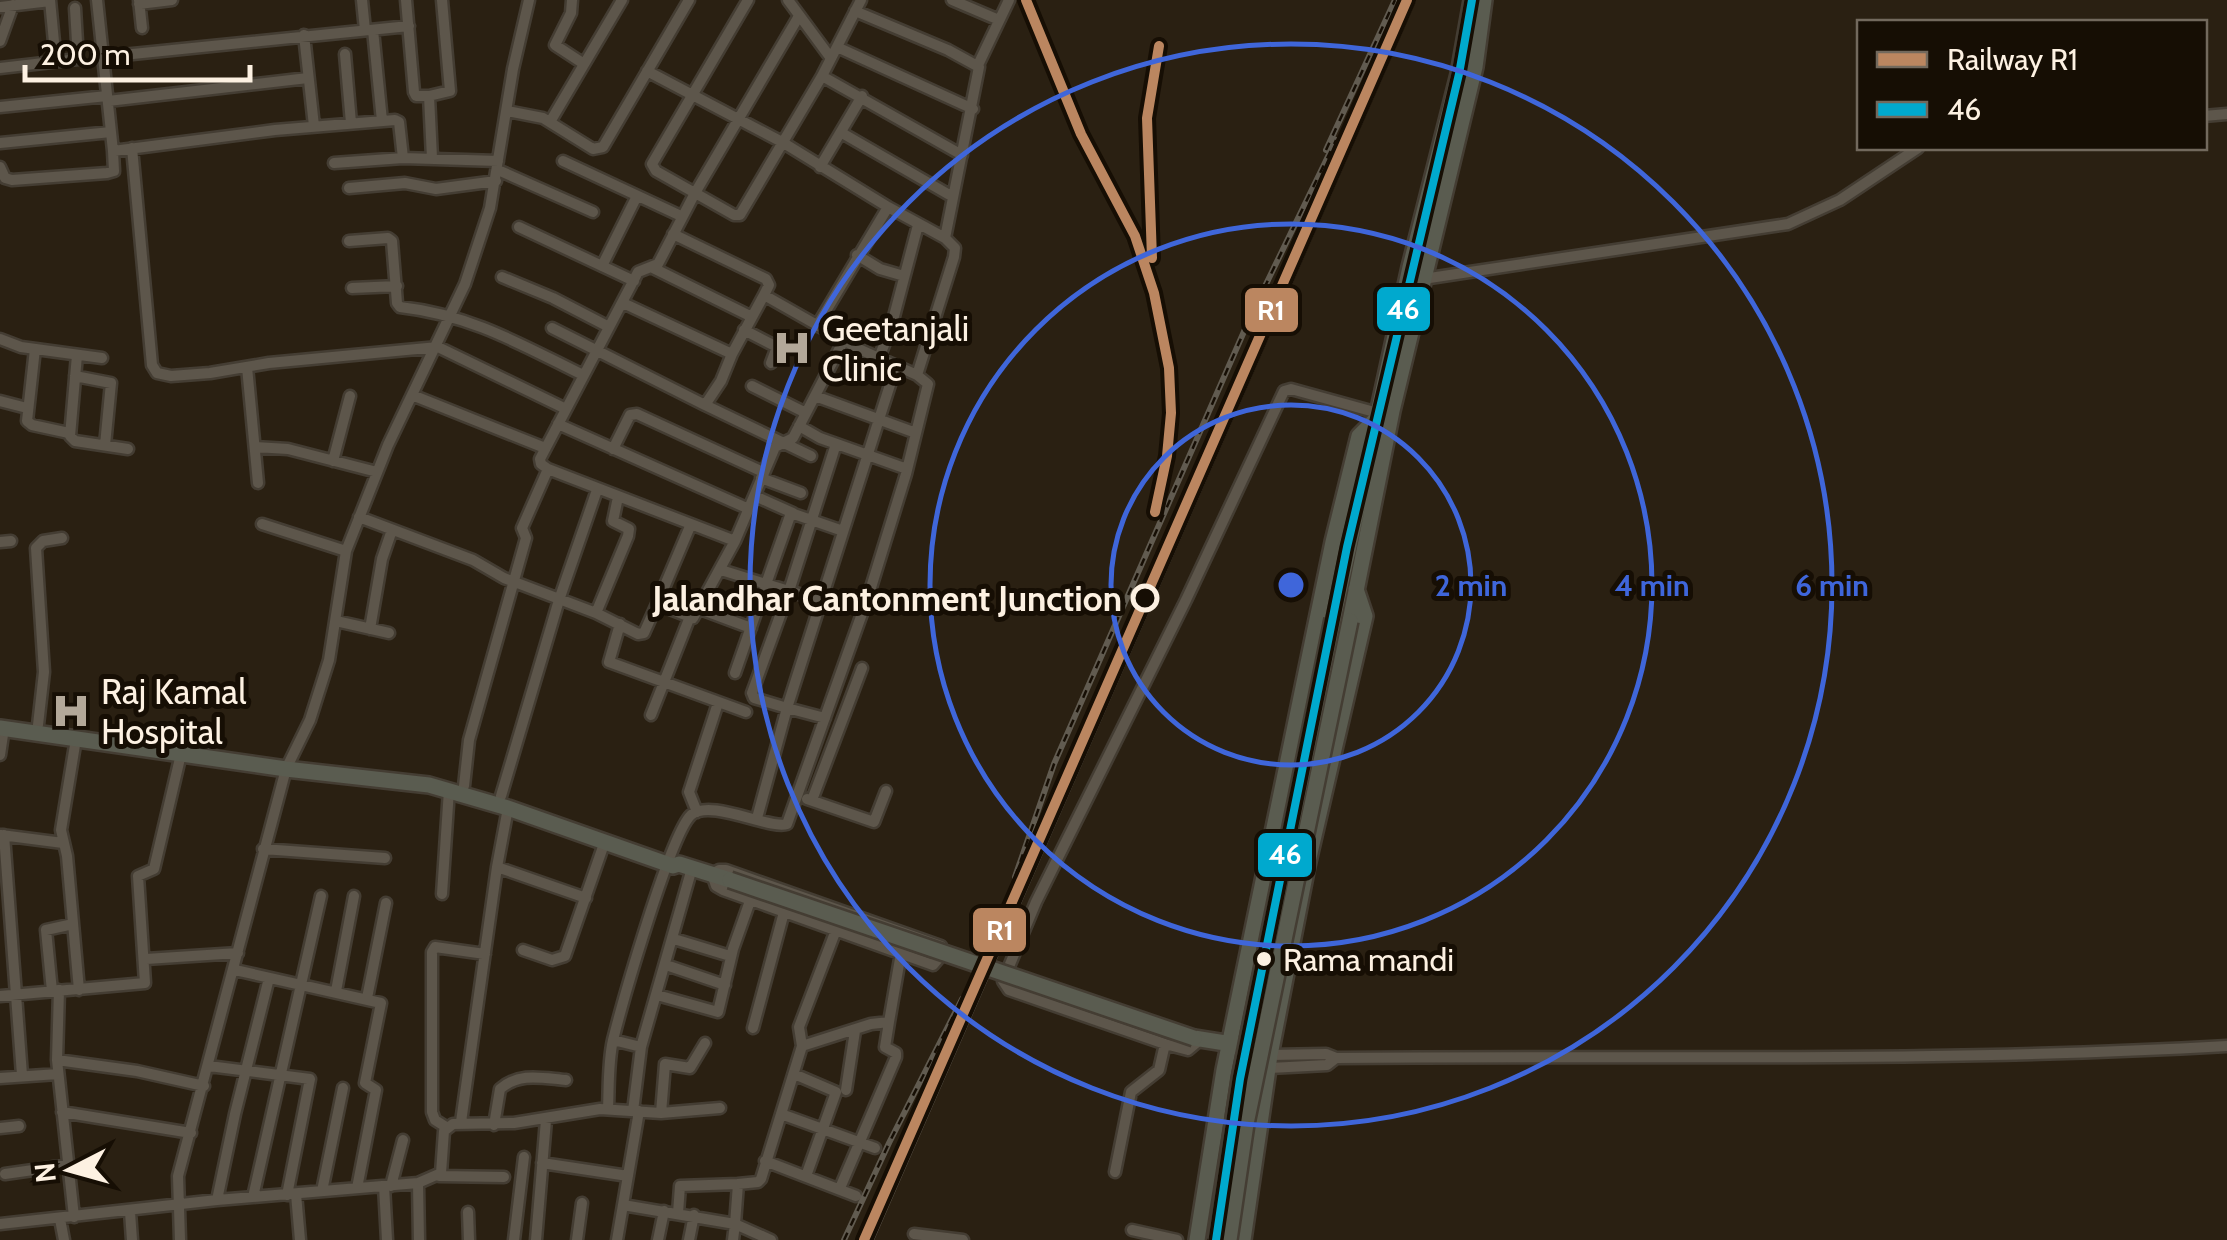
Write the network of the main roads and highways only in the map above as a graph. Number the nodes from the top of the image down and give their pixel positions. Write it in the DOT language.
graph roads {
  1 [pos="1472,0"];
  2 [pos="1484,0"];
  3 [pos="1377,416"];
  4 [pos="1356,590"];
  5 [pos="1341,620"];
  6 [pos="1,725"];
  7 [pos="288,764"];
  8 [pos="505,802"];
  9 [pos="677,863"];
  10 [pos="1280,1006"];
  11 [pos="1236,1009"];
  12 [pos="1202,1038"];
  13 [pos="1226,1056"];
  14 [pos="1269,1061"];
  15 [pos="1218,1099"];
  16 [pos="1263,1105"];
  17 [pos="1197,1240"];
  18 [pos="1216,1240"];
  19 [pos="1229,1240"];
  20 [pos="1243,1240"];
  1 -- 3 [label="highway"];
  2 -- 4 [label="highway"];
  3 -- 5 [label="highway"];
  3 -- 11 [label="highway"];
  4 -- 5 [label="highway"];
  4 -- 10 [label="highway"];
  5 -- 18 [label="highway, bridge"];
  5 -- 19 [label="highway, bridge"];
  6 -- 7 [label="highway"];
  6 -- 7 [label="highway"];
  7 -- 8 [label="highway"];
  8 -- 9 [label="highway"];
  8 -- 9 [label="highway"];
  9 -- 12 [label="highway, bridge"];
  10 -- 11 [label="highway"];
  10 -- 14 [label="highway"];
  11 -- 12 [label="highway"];
  11 -- 13 [label="highway"];
  12 -- 13 [label="highway"];
  13 -- 14 [label="highway"];
  13 -- 15 [label="highway"];
  14 -- 16 [label="highway"];
  15 -- 16 [label="highway"];
  15 -- 17 [label="highway"];
  16 -- 20 [label="highway"];
}
